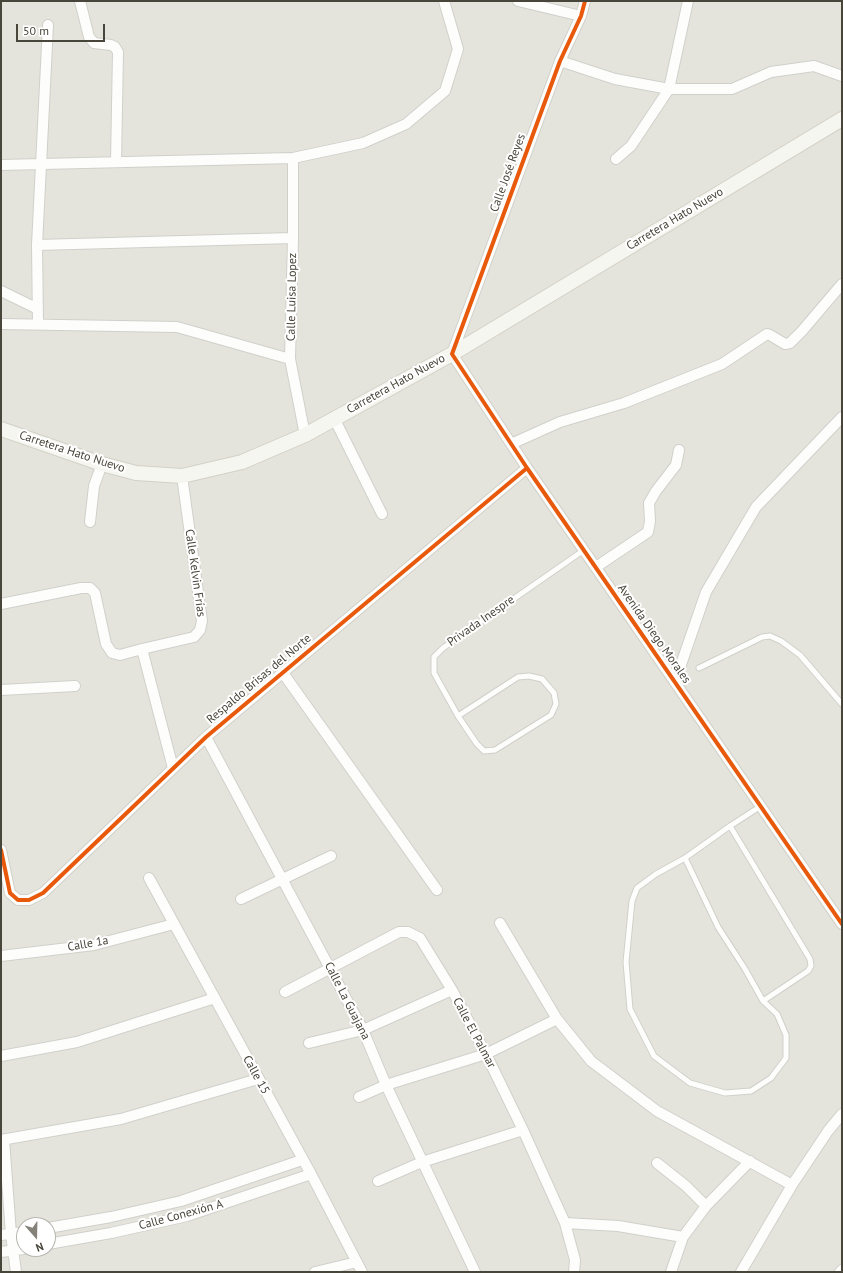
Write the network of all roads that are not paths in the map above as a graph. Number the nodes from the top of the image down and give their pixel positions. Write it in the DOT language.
graph roads {
  1 [pos="80,1"];
  2 [pos="444,1"];
  3 [pos="518,1"];
  4 [pos="585,1"];
  5 [pos="688,1"];
  6 [pos="581,16"];
  7 [pos="48,24"];
  8 [pos="560,61"];
  9 [pos="842,76"];
  10 [pos="669,89"];
  11 [pos="842,119"];
  12 [pos="293,158"];
  13 [pos="616,159"];
  14 [pos="116,162"];
  15 [pos="42,164"];
  16 [pos="1,165"];
  17 [pos="293,238"];
  18 [pos="37,245"];
  19 [pos="842,284"];
  20 [pos="1,291"];
  21 [pos="38,309"];
  22 [pos="1,324"];
  23 [pos="38,324"];
  24 [pos="452,354"];
  25 [pos="290,359"];
  26 [pos="842,417"];
  27 [pos="334,418"];
  28 [pos="1,429"];
  29 [pos="305,435"];
  30 [pos="511,444"];
  31 [pos="679,450"];
  32 [pos="102,464"];
  33 [pos="527,468"];
  34 [pos="182,476"];
  35 [pos="382,514"];
  36 [pos="90,522"];
  37 [pos="584,550"];
  38 [pos="596,567"];
  39 [pos="1,604"];
  40 [pos="142,649"];
  41 [pos="699,668"];
  42 [pos="283,673"];
  43 [pos="675,682"];
  44 [pos="75,686"];
  45 [pos="1,690"];
  46 [pos="842,704"];
  47 [pos="458,716"];
  48 [pos="206,737"];
  49 [pos="173,768"];
  50 [pos="761,806"];
  51 [pos="730,826"];
  52 [pos="1,850"];
  53 [pos="331,856"];
  54 [pos="685,858"];
  55 [pos="149,878"];
  56 [pos="283,879"];
  57 [pos="437,890"];
  58 [pos="241,899"];
  59 [pos="500,923"];
  60 [pos="174,924"];
  61 [pos="842,924"];
  62 [pos="1,956"];
  63 [pos="330,967"];
  64 [pos="452,990"];
  65 [pos="285,992"];
  66 [pos="215,998"];
  67 [pos="763,1001"];
  68 [pos="557,1019"];
  69 [pos="363,1030"];
  70 [pos="309,1043"];
  71 [pos="486,1054"];
  72 [pos="1,1056"];
  73 [pos="258,1079"];
  74 [pos="386,1085"];
  75 [pos="358,1097"];
  76 [pos="842,1114"];
  77 [pos="523,1130"];
  78 [pos="2,1140"];
  79 [pos="302,1160"];
  80 [pos="750,1161"];
  81 [pos="422,1162"];
  82 [pos="657,1163"];
  83 [pos="311,1174"];
  84 [pos="378,1181"];
  85 [pos="792,1185"];
  86 [pos="181,1201"];
  87 [pos="706,1206"];
  88 [pos="186,1216"];
  89 [pos="565,1223"];
  90 [pos="56,1227"];
  91 [pos="16,1233"];
  92 [pos="6,1235"];
  93 [pos="682,1238"];
  94 [pos="56,1243"];
  95 [pos="16,1250"];
  96 [pos="13,1251"];
  97 [pos="1,1252"];
  98 [pos="357,1262"];
  99 [pos="16,1272"];
  100 [pos="315,1272"];
  101 [pos="362,1272"];
  102 [pos="475,1272"];
  103 [pos="574,1272"];
  104 [pos="672,1272"];
  105 [pos="741,1272"];
  1 -- 14 [label="street"];
  2 -- 12 [label="street"];
  3 -- 6 [label="street"];
  4 -- 6 [label="street, Calle José Reyes"];
  5 -- 10 [label="street"];
  6 -- 8 [label="street, Calle José Reyes"];
  7 -- 15 [label="street"];
  8 -- 10 [label="street"];
  8 -- 24 [label="street, Calle José Reyes"];
  9 -- 10 [label="street"];
  10 -- 13 [label="street"];
  11 -- 24 [label="main road, Carretera Hato Nuevo"];
  12 -- 14 [label="street"];
  12 -- 17 [label="street, Calle Luisa Lopez"];
  14 -- 15 [label="street"];
  15 -- 16 [label="street"];
  15 -- 18 [label="street"];
  17 -- 18 [label="street"];
  17 -- 25 [label="street, Calle Luisa Lopez"];
  18 -- 21 [label="street"];
  19 -- 30 [label="street"];
  20 -- 21 [label="street"];
  21 -- 23 [label="street"];
  22 -- 23 [label="street"];
  23 -- 25 [label="street"];
  24 -- 27 [label="main road, Carretera Hato Nuevo"];
  24 -- 30 [label="street, Avenida Diego Morales"];
  25 -- 29 [label="street, Calle Luisa Lopez"];
  26 -- 43 [label="street"];
  27 -- 29 [label="main road, Carretera Hato Nuevo"];
  27 -- 35 [label="street"];
  28 -- 32 [label="main road, Carretera Hato Nuevo"];
  29 -- 34 [label="main road, Carretera Hato Nuevo"];
  30 -- 33 [label="street, Avenida Diego Morales"];
  31 -- 38 [label="street"];
  32 -- 34 [label="main road, Carretera Hato Nuevo"];
  32 -- 36 [label="street"];
  33 -- 37 [label="street, Avenida Diego Morales"];
  33 -- 42 [label="street, Respaldo Brisas del Norte"];
  34 -- 40 [label="street, Calle Kelvin Frías"];
  37 -- 38 [label="street, Avenida Diego Morales"];
  37 -- 47 [label="lane, Privada Inespre"];
  38 -- 43 [label="street, Avenida Diego Morales"];
  39 -- 40 [label="street, Calle Kelvin Frías"];
  40 -- 49 [label="street"];
  41 -- 46 [label="lane"];
  42 -- 48 [label="street, Respaldo Brisas del Norte"];
  42 -- 57 [label="street"];
  43 -- 50 [label="street, Avenida Diego Morales"];
  44 -- 45 [label="street"];
  47 -- 47 [label="lane, Privada Inespre"];
  48 -- 49 [label="street, Respaldo Brisas del Norte"];
  48 -- 56 [label="street, Calle La Guajana"];
  49 -- 52 [label="street, Respaldo Brisas del Norte"];
  50 -- 51 [label="lane"];
  50 -- 61 [label="street, Avenida Diego Morales"];
  51 -- 54 [label="lane"];
  51 -- 67 [label="lane"];
  53 -- 56 [label="street"];
  54 -- 67 [label="lane"];
  54 -- 67 [label="lane"];
  55 -- 60 [label="street, Calle 15"];
  56 -- 58 [label="street"];
  56 -- 63 [label="street, Calle La Guajana"];
  59 -- 68 [label="street"];
  60 -- 62 [label="street, Calle 1a"];
  60 -- 66 [label="street, Calle 15"];
  63 -- 64 [label="street, Calle El Palmar"];
  63 -- 65 [label="street, Calle El Palmar"];
  63 -- 69 [label="street, Calle La Guajana"];
  64 -- 69 [label="street"];
  64 -- 71 [label="street, Calle El Palmar"];
  66 -- 72 [label="street"];
  66 -- 73 [label="street, Calle 15"];
  68 -- 71 [label="street"];
  68 -- 80 [label="street"];
  69 -- 70 [label="street"];
  69 -- 74 [label="street, Calle La Guajana"];
  71 -- 74 [label="street"];
  71 -- 77 [label="street, Calle El Palmar"];
  73 -- 78 [label="street"];
  73 -- 79 [label="street, Calle 15"];
  74 -- 75 [label="street"];
  74 -- 81 [label="street, Calle La Guajana"];
  76 -- 85 [label="street"];
  77 -- 81 [label="street"];
  77 -- 89 [label="street, Calle El Palmar"];
  78 -- 92 [label="street"];
  79 -- 83 [label="street, Calle 15"];
  79 -- 86 [label="street, Calle Conexión A"];
  80 -- 85 [label="street"];
  80 -- 87 [label="street"];
  81 -- 84 [label="street"];
  81 -- 102 [label="street, Calle La Guajana"];
  82 -- 87 [label="street"];
  83 -- 88 [label="street, Calle Conexión A"];
  83 -- 98 [label="street, Calle 15"];
  85 -- 105 [label="street"];
  86 -- 88 [label="street"];
  86 -- 90 [label="street, Calle Conexión A"];
  87 -- 93 [label="street"];
  88 -- 94 [label="street, Calle Conexión A"];
  89 -- 93 [label="street"];
  89 -- 103 [label="street, Calle El Palmar"];
  91 -- 92 [label="street"];
  92 -- 96 [label="street"];
  93 -- 104 [label="street"];
  95 -- 96 [label="street"];
  96 -- 97 [label="street"];
  96 -- 99 [label="street"];
  98 -- 100 [label="street"];
  98 -- 101 [label="street, Calle 15"];
}
